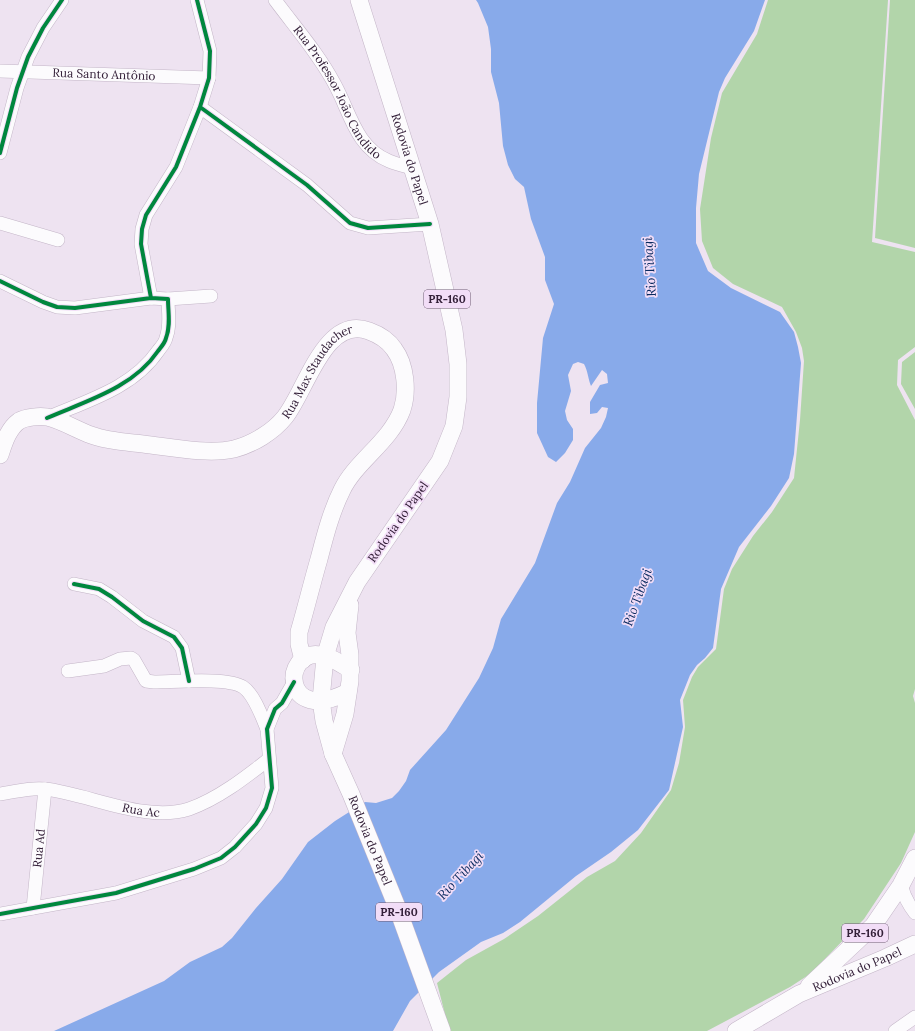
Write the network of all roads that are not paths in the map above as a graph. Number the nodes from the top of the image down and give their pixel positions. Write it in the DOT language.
graph roads {
  1 [pos="62,0"];
  2 [pos="197,0"];
  3 [pos="275,0"];
  4 [pos="359,0"];
  5 [pos="0,72"];
  6 [pos="24,72"];
  7 [pos="209,78"];
  8 [pos="200,106"];
  9 [pos="0,153"];
  10 [pos="413,168"];
  11 [pos="0,223"];
  12 [pos="430,224"];
  13 [pos="58,240"];
  14 [pos="0,281"];
  15 [pos="212,296"];
  16 [pos="151,298"];
  17 [pos="168,299"];
  18 [pos="47,418"];
  19 [pos="0,455"];
  20 [pos="357,582"];
  21 [pos="74,584"];
  22 [pos="325,657"];
  23 [pos="303,660"];
  24 [pos="351,670"];
  25 [pos="68,671"];
  26 [pos="189,681"];
  27 [pos="298,689"];
  28 [pos="348,692"];
  29 [pos="321,700"];
  30 [pos="267,729"];
  31 [pos="333,754"];
  32 [pos="270,759"];
  33 [pos="45,789"];
  34 [pos="0,794"];
  35 [pos="915,860"];
  36 [pos="901,885"];
  37 [pos="33,908"];
  38 [pos="915,913"];
  39 [pos="0,914"];
  40 [pos="915,944"];
  41 [pos="799,994"];
  42 [pos="915,1017"];
  43 [pos="442,1031"];
  44 [pos="736,1031"];
  45 [pos="895,1031"];
  1 -- 6 [label="street"];
  2 -- 7 [label="street"];
  3 -- 10 [label="street, Rua Professor João Candido"];
  4 -- 10 [label="main road, Rodovia do Papel / PR-160"];
  5 -- 6 [label="street, Rua Santo Antônio"];
  6 -- 7 [label="street, Rua Santo Antônio"];
  6 -- 9 [label="street"];
  7 -- 8 [label="street"];
  8 -- 12 [label="street"];
  8 -- 16 [label="street"];
  10 -- 12 [label="main road, Rodovia do Papel / PR-160"];
  11 -- 13 [label="street"];
  12 -- 20 [label="main road, Rodovia do Papel / PR-160"];
  14 -- 16 [label="street"];
  15 -- 17 [label="street"];
  16 -- 17 [label="street"];
  17 -- 18 [label="street"];
  18 -- 19 [label="main road, Rua Max Staudacher"];
  18 -- 23 [label="main road, Rua Max Staudacher"];
  20 -- 22 [label="main road, Rodovia do Papel / PR-160"];
  20 -- 24 [label="main road"];
  21 -- 26 [label="street"];
  22 -- 23 [label="main road"];
  22 -- 24 [label="main road"];
  22 -- 29 [label="main road, Rodovia do Papel / PR-160"];
  23 -- 27 [label="main road"];
  24 -- 28 [label="main road"];
  25 -- 26 [label="street"];
  26 -- 30 [label="street"];
  27 -- 29 [label="main road"];
  27 -- 30 [label="street"];
  28 -- 29 [label="main road"];
  28 -- 31 [label="main road"];
  29 -- 31 [label="main road, Rodovia do Papel / PR-160"];
  30 -- 32 [label="street"];
  31 -- 43 [label="main road, Rodovia do Papel / PR-160"];
  32 -- 33 [label="street, Rua Ac"];
  32 -- 37 [label="street"];
  33 -- 34 [label="street, Rua Ac"];
  33 -- 37 [label="street, Rua Ad"];
  35 -- 36 [label="main road, Rodovia do Papel / PR-160"];
  36 -- 38 [label="street"];
  36 -- 41 [label="main road, Rodovia do Papel / PR-160"];
  37 -- 39 [label="street"];
  40 -- 41 [label="main road, Rodovia do Papel / PR-160"];
  41 -- 44 [label="main road, Rodovia do Papel / PR-160"];
  42 -- 45 [label="street"];
}
